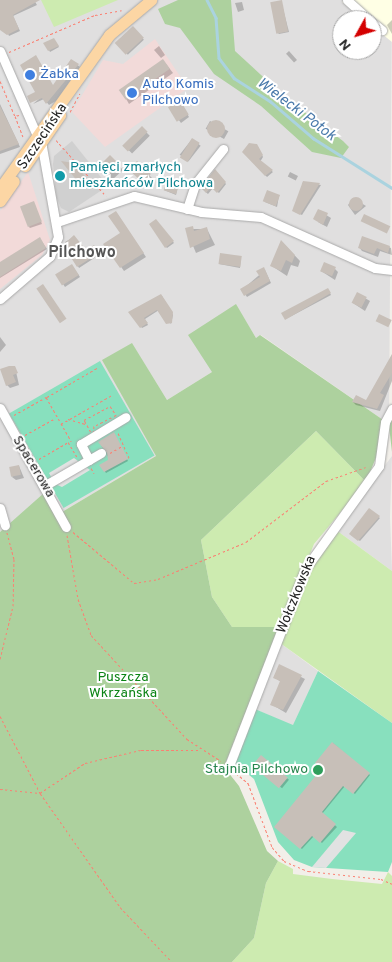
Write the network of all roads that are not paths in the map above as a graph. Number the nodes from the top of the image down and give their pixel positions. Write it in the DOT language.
graph roads {
  1 [pos="152,0"];
  2 [pos="347,0"];
  3 [pos="358,10"];
  4 [pos="3,53"];
  5 [pos="38,140"];
  6 [pos="223,149"];
  7 [pos="0,188"];
  8 [pos="0,201"];
  9 [pos="187,209"];
  10 [pos="57,222"];
  11 [pos="392,270"];
  12 [pos="0,299"];
  13 [pos="0,408"];
  14 [pos="392,409"];
  15 [pos="126,417"];
  16 [pos="101,453"];
  17 [pos="85,462"];
  18 [pos="44,486"];
  19 [pos="0,508"];
  20 [pos="5,525"];
  21 [pos="66,527"];
  22 [pos="229,766"];
  1 -- 5 [label="main road, Szczecińska"];
  2 -- 3 [label="street"];
  4 -- 5 [label="street"];
  5 -- 7 [label="main road, Szczecińska"];
  5 -- 8 [label="main road, Szczecińska"];
  5 -- 10 [label="street"];
  6 -- 9 [label="street"];
  9 -- 10 [label="street"];
  9 -- 11 [label="street"];
  10 -- 12 [label="street"];
  13 -- 18 [label="street, Spacerowa"];
  14 -- 22 [label="street, Wołczkowska"];
  15 -- 17 [label="street"];
  16 -- 17 [label="street"];
  17 -- 18 [label="street"];
  18 -- 21 [label="street, Spacerowa"];
  19 -- 20 [label="street"];
}
